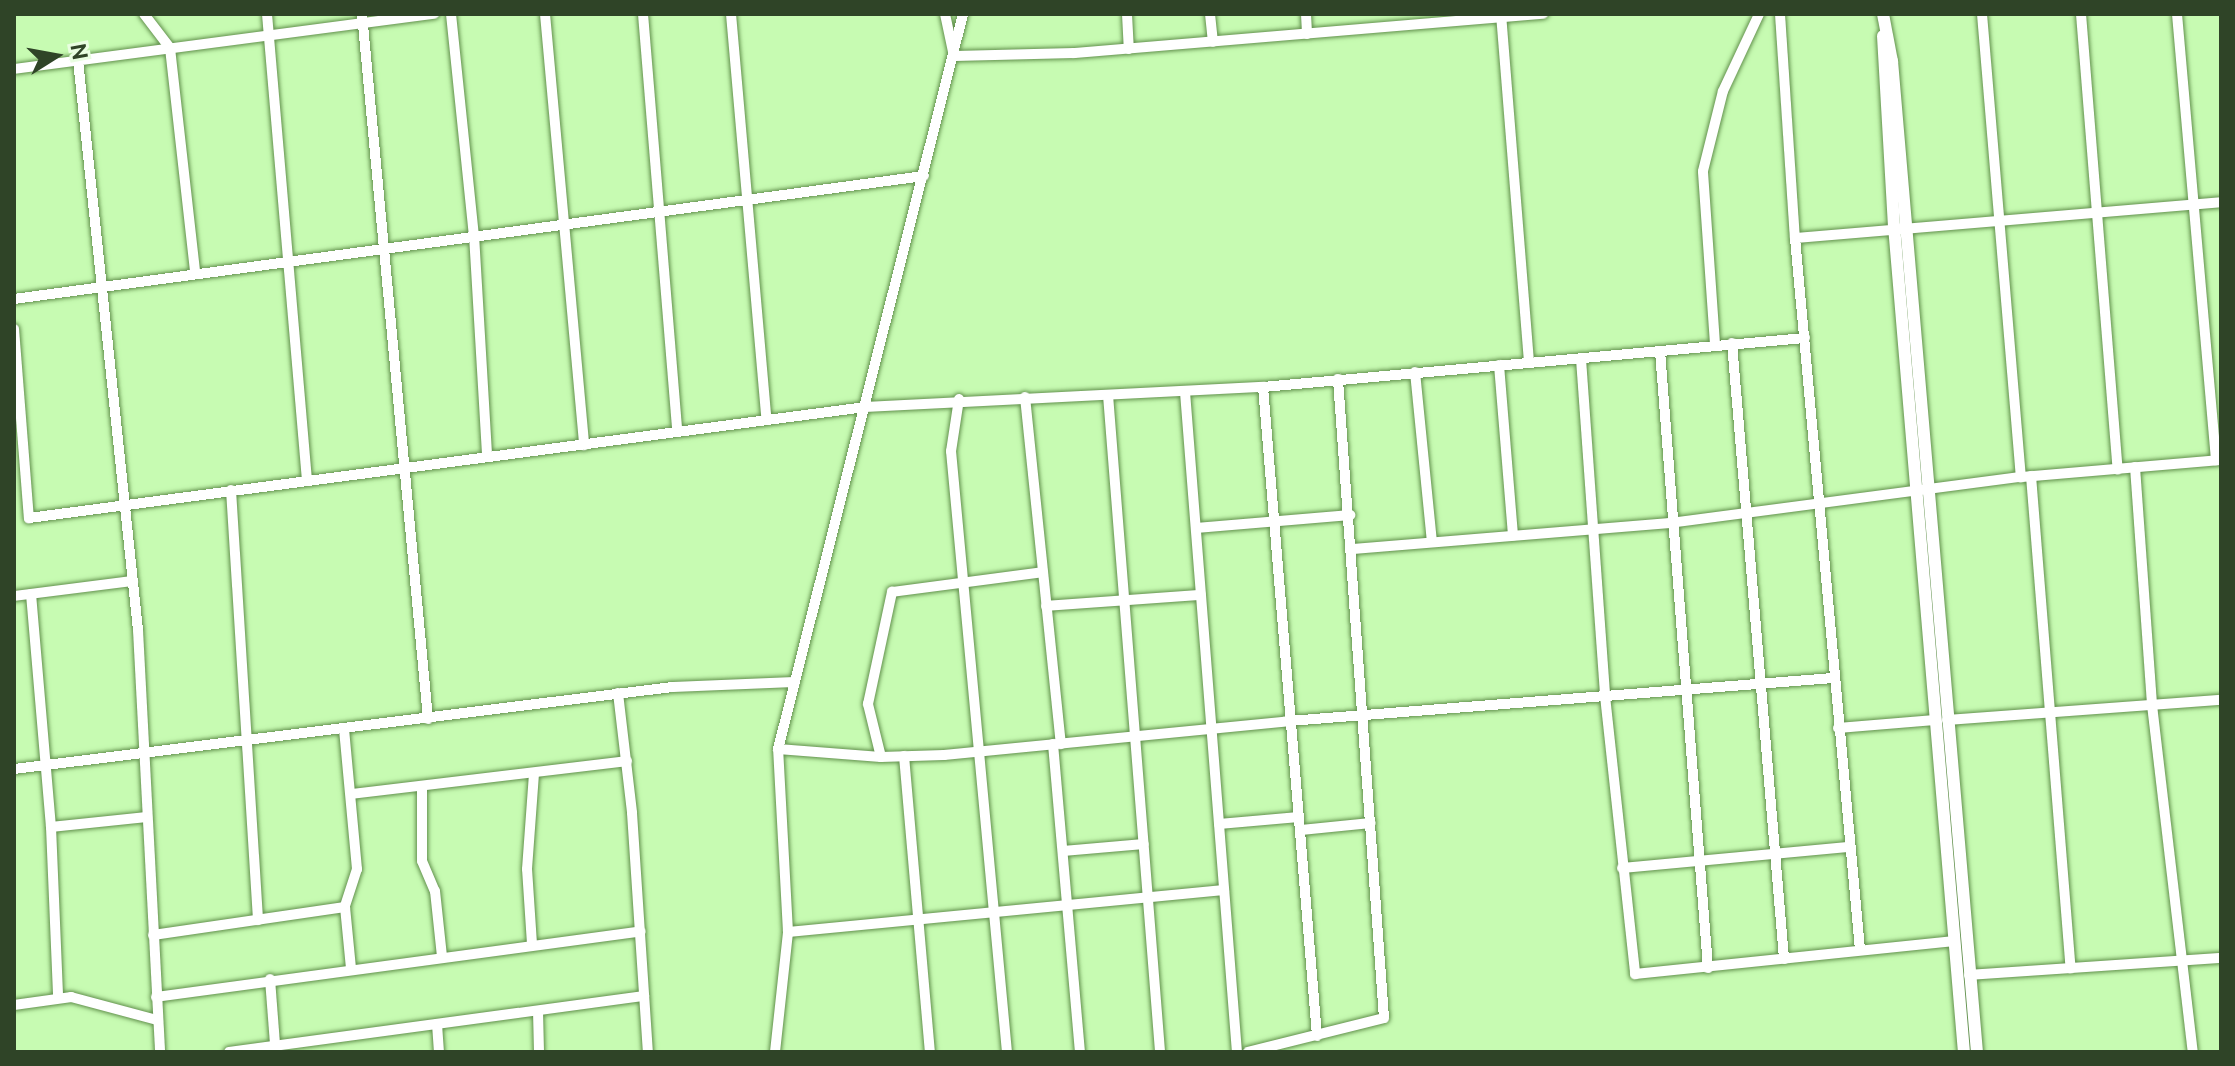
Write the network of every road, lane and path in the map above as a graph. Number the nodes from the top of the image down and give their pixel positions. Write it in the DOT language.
graph roads {
  1 [pos="144,14"];
  2 [pos="267,14"];
  3 [pos="434,14"];
  4 [pos="451,14"];
  5 [pos="545,14"];
  6 [pos="643,14"];
  7 [pos="731,14"];
  8 [pos="945,14"];
  9 [pos="963,14"];
  10 [pos="1127,14"];
  11 [pos="1210,14"];
  12 [pos="1306,14"];
  13 [pos="1405,14"];
  14 [pos="1543,14"];
  15 [pos="1759,14"];
  16 [pos="1780,14"];
  17 [pos="1982,14"];
  18 [pos="2081,14"];
  19 [pos="2177,14"];
  20 [pos="1501,16"];
  21 [pos="362,19"];
  22 [pos="1884,20"];
  23 [pos="1406,27"];
  24 [pos="1307,34"];
  25 [pos="270,36"];
  26 [pos="1213,42"];
  27 [pos="170,48"];
  28 [pos="1129,49"];
  29 [pos="955,56"];
  30 [pos="78,60"];
  31 [pos="14,69"];
  32 [pos="924,176"];
  33 [pos="747,200"];
  34 [pos="2221,202"];
  35 [pos="2196,204"];
  36 [pos="660,211"];
  37 [pos="2099,212"];
  38 [pos="1999,220"];
  39 [pos="562,224"];
  40 [pos="1900,226"];
  41 [pos="474,235"];
  42 [pos="1795,238"];
  43 [pos="384,247"];
  44 [pos="291,259"];
  45 [pos="195,272"];
  46 [pos="98,286"];
  47 [pos="14,299"];
  48 [pos="14,329"];
  49 [pos="1805,338"];
  50 [pos="1732,343"];
  51 [pos="1715,344"];
  52 [pos="1660,351"];
  53 [pos="1581,359"];
  54 [pos="1529,362"];
  55 [pos="1499,365"];
  56 [pos="1415,372"];
  57 [pos="1338,379"];
  58 [pos="1263,387"];
  59 [pos="1185,392"];
  60 [pos="1108,395"];
  61 [pos="1025,397"];
  62 [pos="959,399"];
  63 [pos="865,407"];
  64 [pos="766,418"];
  65 [pos="677,429"];
  66 [pos="584,445"];
  67 [pos="487,457"];
  68 [pos="2219,460"];
  69 [pos="2135,467"];
  70 [pos="403,468"];
  71 [pos="2118,469"];
  72 [pos="2026,477"];
  73 [pos="307,480"];
  74 [pos="231,490"];
  75 [pos="1924,490"];
  76 [pos="124,503"];
  77 [pos="1821,507"];
  78 [pos="1350,515"];
  79 [pos="1745,515"];
  80 [pos="1275,520"];
  81 [pos="1670,523"];
  82 [pos="1196,528"];
  83 [pos="1593,529"];
  84 [pos="1513,535"];
  85 [pos="1432,541"];
  86 [pos="1353,549"];
  87 [pos="1043,572"];
  88 [pos="133,581"];
  89 [pos="966,582"];
  90 [pos="31,594"];
  91 [pos="1201,595"];
  92 [pos="14,596"];
  93 [pos="1123,601"];
  94 [pos="1046,606"];
  95 [pos="1833,678"];
  96 [pos="795,682"];
  97 [pos="1758,683"];
  98 [pos="1683,690"];
  99 [pos="618,693"];
  100 [pos="1605,696"];
  101 [pos="2221,700"];
  102 [pos="2152,705"];
  103 [pos="2053,712"];
  104 [pos="1364,715"];
  105 [pos="428,719"];
  106 [pos="1941,720"];
  107 [pos="1289,721"];
  108 [pos="1212,727"];
  109 [pos="1838,728"];
  110 [pos="344,729"];
  111 [pos="1137,736"];
  112 [pos="246,741"];
  113 [pos="1057,744"];
  114 [pos="778,749"];
  115 [pos="142,752"];
  116 [pos="982,752"];
  117 [pos="904,756"];
  118 [pos="881,757"];
  119 [pos="627,761"];
  120 [pos="46,765"];
  121 [pos="14,769"];
  122 [pos="534,773"];
  123 [pos="422,786"];
  124 [pos="351,794"];
  125 [pos="146,817"];
  126 [pos="1299,817"];
  127 [pos="1371,823"];
  128 [pos="1219,824"];
  129 [pos="51,827"];
  130 [pos="1301,830"];
  131 [pos="1144,844"];
  132 [pos="1848,847"];
  133 [pos="1063,851"];
  134 [pos="1774,855"];
  135 [pos="1698,862"];
  136 [pos="1622,868"];
  137 [pos="1224,890"];
  138 [pos="1148,896"];
  139 [pos="1067,905"];
  140 [pos="345,907"];
  141 [pos="994,912"];
  142 [pos="915,919"];
  143 [pos="258,920"];
  144 [pos="641,931"];
  145 [pos="788,932"];
  146 [pos="153,935"];
  147 [pos="1954,941"];
  148 [pos="532,944"];
  149 [pos="1860,950"];
  150 [pos="442,956"];
  151 [pos="2221,958"];
  152 [pos="1784,959"];
  153 [pos="2179,961"];
  154 [pos="351,968"];
  155 [pos="1708,968"];
  156 [pos="2071,968"];
  157 [pos="1969,975"];
  158 [pos="270,979"];
  159 [pos="644,996"];
  160 [pos="58,997"];
  161 [pos="156,997"];
  162 [pos="14,1005"];
  163 [pos="538,1011"];
  164 [pos="157,1020"];
  165 [pos="437,1024"];
  166 [pos="1317,1036"];
  167 [pos="268,1048"];
  168 [pos="160,1052"];
  169 [pos="229,1052"];
  170 [pos="439,1052"];
  171 [pos="539,1052"];
  172 [pos="648,1052"];
  173 [pos="775,1052"];
  174 [pos="930,1052"];
  175 [pos="1007,1052"];
  176 [pos="1080,1052"];
  177 [pos="1160,1052"];
  178 [pos="1237,1052"];
  179 [pos="1248,1052"];
  180 [pos="1964,1052"];
  181 [pos="1977,1052"];
  182 [pos="2193,1052"];
  1 -- 27 [label="street"];
  2 -- 25 [label="street"];
  3 -- 21 [label="street"];
  4 -- 41 [label="street"];
  5 -- 39 [label="street"];
  6 -- 36 [label="street"];
  7 -- 33 [label="street"];
  8 -- 29 [label="street"];
  9 -- 29 [label="street"];
  10 -- 28 [label="street"];
  11 -- 26 [label="street"];
  12 -- 24 [label="street"];
  13 -- 23 [label="street"];
  14 -- 20 [label="street"];
  15 -- 51 [label="street"];
  16 -- 42 [label="street"];
  17 -- 38 [label="street"];
  18 -- 37 [label="street"];
  19 -- 35 [label="street"];
  20 -- 23 [label="street"];
  20 -- 54 [label="street"];
  21 -- 25 [label="street"];
  21 -- 43 [label="street"];
  22 -- 40 [label="street"];
  23 -- 24 [label="street"];
  24 -- 26 [label="street"];
  25 -- 27 [label="street"];
  25 -- 44 [label="street"];
  26 -- 28 [label="street"];
  27 -- 30 [label="street"];
  27 -- 45 [label="street"];
  28 -- 29 [label="street"];
  29 -- 32 [label="street"];
  30 -- 31 [label="street"];
  30 -- 46 [label="street"];
  32 -- 33 [label="street"];
  32 -- 63 [label="street"];
  33 -- 36 [label="street"];
  33 -- 64 [label="street"];
  34 -- 35 [label="street"];
  35 -- 37 [label="street"];
  35 -- 68 [label="street"];
  36 -- 39 [label="street"];
  36 -- 65 [label="street"];
  37 -- 38 [label="street"];
  37 -- 71 [label="street"];
  38 -- 40 [label="street"];
  38 -- 72 [label="street"];
  39 -- 41 [label="street"];
  39 -- 66 [label="street"];
  40 -- 42 [label="street"];
  40 -- 75 [label="street"];
  41 -- 43 [label="street"];
  41 -- 67 [label="street"];
  42 -- 49 [label="street"];
  43 -- 44 [label="street"];
  43 -- 70 [label="street"];
  44 -- 45 [label="street"];
  44 -- 73 [label="street"];
  45 -- 46 [label="street"];
  46 -- 47 [label="street"];
  46 -- 76 [label="street"];
  48 -- 76 [label="street"];
  49 -- 50 [label="street"];
  49 -- 77 [label="street"];
  50 -- 51 [label="street"];
  50 -- 79 [label="street"];
  51 -- 52 [label="street"];
  52 -- 53 [label="street"];
  52 -- 81 [label="street"];
  53 -- 54 [label="street"];
  53 -- 83 [label="street"];
  54 -- 55 [label="street"];
  55 -- 56 [label="street"];
  55 -- 84 [label="street"];
  56 -- 57 [label="street"];
  56 -- 85 [label="street"];
  57 -- 58 [label="street"];
  57 -- 78 [label="street"];
  58 -- 59 [label="street"];
  58 -- 80 [label="street"];
  59 -- 60 [label="street"];
  59 -- 82 [label="street"];
  60 -- 61 [label="street"];
  60 -- 93 [label="street"];
  61 -- 62 [label="street"];
  61 -- 87 [label="street"];
  62 -- 63 [label="street"];
  62 -- 89 [label="street"];
  63 -- 64 [label="street"];
  63 -- 96 [label="street"];
  64 -- 65 [label="street"];
  65 -- 66 [label="street"];
  66 -- 67 [label="street"];
  67 -- 70 [label="street"];
  68 -- 69 [label="street"];
  69 -- 71 [label="street"];
  69 -- 102 [label="street"];
  70 -- 73 [label="street"];
  70 -- 105 [label="street"];
  71 -- 72 [label="street"];
  72 -- 75 [label="street"];
  72 -- 103 [label="street"];
  73 -- 74 [label="street"];
  74 -- 76 [label="street"];
  74 -- 112 [label="street"];
  75 -- 77 [label="street"];
  75 -- 106 [label="street"];
  76 -- 88 [label="street"];
  77 -- 79 [label="street"];
  77 -- 95 [label="street"];
  78 -- 80 [label="street"];
  78 -- 86 [label="street"];
  79 -- 81 [label="street"];
  79 -- 97 [label="street"];
  80 -- 82 [label="street"];
  80 -- 107 [label="street"];
  81 -- 83 [label="street"];
  81 -- 98 [label="street"];
  82 -- 91 [label="street"];
  83 -- 84 [label="street"];
  83 -- 100 [label="street"];
  84 -- 85 [label="street"];
  85 -- 86 [label="street"];
  86 -- 104 [label="street"];
  87 -- 89 [label="street"];
  87 -- 94 [label="street"];
  88 -- 90 [label="street"];
  88 -- 115 [label="street"];
  89 -- 116 [label="street"];
  89 -- 118 [label="street"];
  90 -- 92 [label="street"];
  90 -- 120 [label="street"];
  91 -- 93 [label="street"];
  91 -- 108 [label="street"];
  93 -- 94 [label="street"];
  93 -- 111 [label="street"];
  94 -- 113 [label="street"];
  95 -- 97 [label="street"];
  95 -- 109 [label="street"];
  96 -- 99 [label="street"];
  96 -- 114 [label="street"];
  97 -- 98 [label="street"];
  97 -- 134 [label="street"];
  98 -- 100 [label="street"];
  98 -- 135 [label="street"];
  99 -- 105 [label="street"];
  99 -- 119 [label="street"];
  100 -- 104 [label="street"];
  100 -- 136 [label="street"];
  101 -- 102 [label="street"];
  102 -- 103 [label="street"];
  102 -- 153 [label="street"];
  103 -- 106 [label="street"];
  103 -- 156 [label="street"];
  104 -- 107 [label="street"];
  104 -- 127 [label="street"];
  105 -- 110 [label="street"];
  106 -- 109 [label="street"];
  106 -- 147 [label="street"];
  106 -- 157 [label="street"];
  107 -- 108 [label="street"];
  107 -- 126 [label="street"];
  108 -- 111 [label="street"];
  108 -- 128 [label="street"];
  109 -- 132 [label="street"];
  110 -- 112 [label="street"];
  110 -- 124 [label="street"];
  111 -- 113 [label="street"];
  111 -- 131 [label="street"];
  112 -- 115 [label="street"];
  112 -- 143 [label="street"];
  113 -- 116 [label="street"];
  113 -- 133 [label="street"];
  114 -- 118 [label="street"];
  114 -- 145 [label="street"];
  115 -- 120 [label="street"];
  115 -- 125 [label="street"];
  116 -- 117 [label="street"];
  116 -- 141 [label="street"];
  117 -- 118 [label="street"];
  117 -- 142 [label="street"];
  119 -- 122 [label="street"];
  119 -- 144 [label="street"];
  120 -- 121 [label="street"];
  120 -- 129 [label="street"];
  122 -- 123 [label="street"];
  122 -- 148 [label="street"];
  123 -- 124 [label="street"];
  123 -- 150 [label="street"];
  124 -- 140 [label="street"];
  125 -- 129 [label="street"];
  125 -- 146 [label="street"];
  126 -- 128 [label="street"];
  126 -- 130 [label="street"];
  127 -- 130 [label="street"];
  127 -- 166 [label="street"];
  128 -- 137 [label="street"];
  129 -- 160 [label="street"];
  130 -- 166 [label="street"];
  131 -- 133 [label="street"];
  131 -- 138 [label="street"];
  132 -- 134 [label="street"];
  132 -- 149 [label="street"];
  133 -- 139 [label="street"];
  134 -- 135 [label="street"];
  134 -- 152 [label="street"];
  135 -- 136 [label="street"];
  135 -- 155 [label="street"];
  136 -- 155 [label="street"];
  137 -- 138 [label="street"];
  137 -- 178 [label="street"];
  138 -- 139 [label="street"];
  138 -- 177 [label="street"];
  139 -- 141 [label="street"];
  139 -- 176 [label="street"];
  140 -- 143 [label="street"];
  140 -- 154 [label="street"];
  141 -- 142 [label="street"];
  141 -- 175 [label="street"];
  142 -- 145 [label="street"];
  142 -- 174 [label="street"];
  143 -- 146 [label="street"];
  144 -- 148 [label="street"];
  144 -- 159 [label="street"];
  145 -- 173 [label="street"];
  146 -- 161 [label="street"];
  147 -- 149 [label="street"];
  147 -- 180 [label="street"];
  148 -- 150 [label="street"];
  149 -- 152 [label="street"];
  150 -- 154 [label="street"];
  151 -- 153 [label="street"];
  152 -- 155 [label="street"];
  153 -- 156 [label="street"];
  153 -- 182 [label="street"];
  154 -- 158 [label="street"];
  156 -- 157 [label="street"];
  157 -- 181 [label="street"];
  158 -- 161 [label="street"];
  158 -- 167 [label="street"];
  159 -- 163 [label="street"];
  159 -- 172 [label="street"];
  160 -- 162 [label="street"];
  160 -- 164 [label="street"];
  161 -- 164 [label="street"];
  163 -- 165 [label="street"];
  163 -- 171 [label="street"];
  164 -- 168 [label="street"];
  165 -- 167 [label="street"];
  165 -- 170 [label="street"];
  166 -- 179 [label="street"];
  167 -- 169 [label="street"];
}
